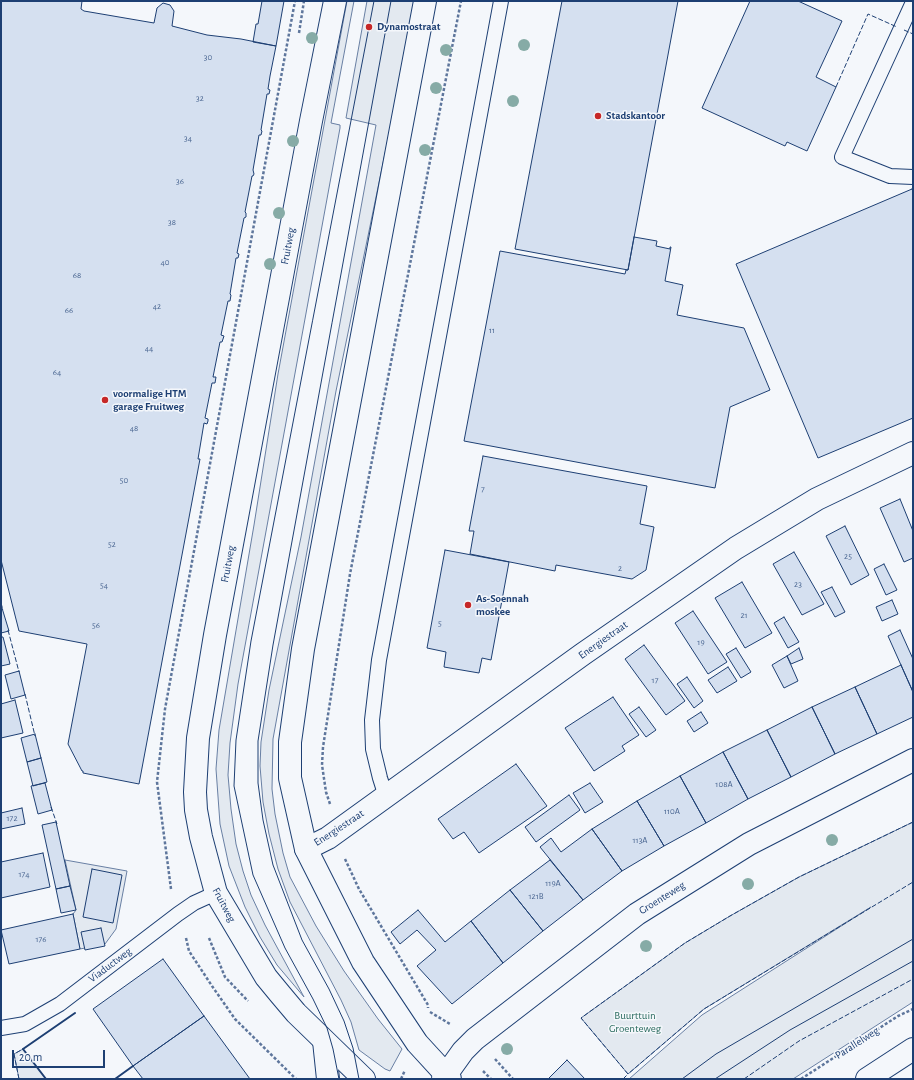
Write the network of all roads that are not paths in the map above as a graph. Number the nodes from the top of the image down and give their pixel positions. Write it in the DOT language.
graph roads {
  1 [pos="335,1"];
  2 [pos="425,1"];
  3 [pos="501,1"];
  4 [pos="913,2"];
  5 [pos="913,177"];
  6 [pos="913,452"];
  7 [pos="913,760"];
  8 [pos="386,797"];
  9 [pos="306,849"];
  10 [pos="216,893"];
  11 [pos="1,1028"];
  12 [pos="324,1041"];
  13 [pos="913,1049"];
  14 [pos="446,1078"];
  15 [pos="328,1079"];
  16 [pos="364,1079"];
  17 [pos="866,1079"];
  1 -- 10 [label="street, Fruitweg"];
  2 -- 9 [label="street"];
  3 -- 8 [label="lane"];
  4 -- 5 [label="lane"];
  6 -- 8 [label="street, Energiestraat"];
  7 -- 14 [label="street, Groenteweg"];
  8 -- 9 [label="street, Energiestraat"];
  9 -- 14 [label="street"];
  10 -- 11 [label="lane, Viaductweg"];
  10 -- 12 [label="street, Fruitweg"];
  12 -- 15 [label="street"];
  12 -- 16 [label="street, Fruitweg"];
  13 -- 17 [label="street"];
}
